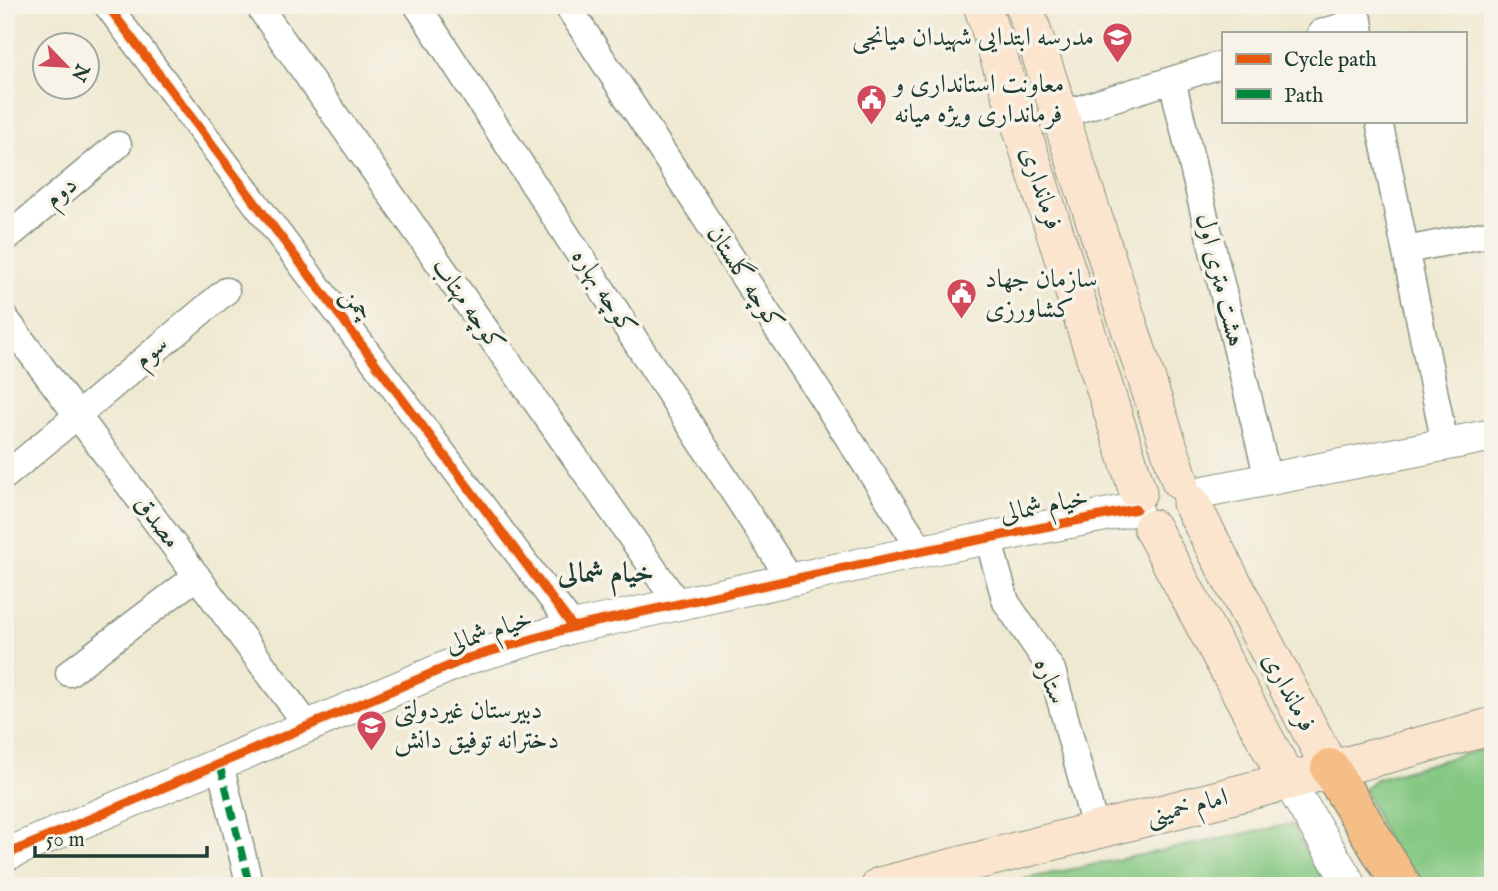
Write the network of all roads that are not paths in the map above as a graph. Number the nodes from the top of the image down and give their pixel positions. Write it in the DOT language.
graph roads {
  1 [pos="107,5"];
  2 [pos="258,5"];
  3 [pos="416,5"];
  4 [pos="567,5"];
  5 [pos="982,5"];
  6 [pos="1024,5"];
  7 [pos="1324,32"];
  8 [pos="1362,32"];
  9 [pos="1042,59"];
  10 [pos="1222,64"];
  11 [pos="1004,72"];
  12 [pos="1171,80"];
  13 [pos="1060,115"];
  14 [pos="1379,122"];
  15 [pos="118,145"];
  16 [pos="1493,233"];
  17 [pos="5,239"];
  18 [pos="1406,250"];
  19 [pos="226,291"];
  20 [pos="5,318"];
  21 [pos="1132,333"];
  22 [pos="1091,347"];
  23 [pos="77,414"];
  24 [pos="1493,435"];
  25 [pos="1445,444"];
  26 [pos="5,475"];
  27 [pos="1268,479"];
  28 [pos="1187,493"];
  29 [pos="1142,509"];
  30 [pos="988,538"];
  31 [pos="922,551"];
  32 [pos="197,576"];
  33 [pos="790,580"];
  34 [pos="678,604"];
  35 [pos="573,627"];
  36 [pos="69,673"];
  37 [pos="308,726"];
  38 [pos="1493,726"];
  39 [pos="220,765"];
  40 [pos="1310,775"];
  41 [pos="1096,831"];
  42 [pos="5,855"];
  43 [pos="250,886"];
  44 [pos="880,886"];
  45 [pos="1351,886"];
  46 [pos="1381,886"];
  47 [pos="1402,886"];
  1 -- 35 [label="street, چمن"];
  2 -- 34 [label="street, کوچه مهتاب"];
  3 -- 33 [label="street, کوچه بهاره"];
  4 -- 31 [label="street, کوچه گلستان"];
  5 -- 11 [label="main road, فرمانداری"];
  6 -- 9 [label="main road, فرمانداری"];
  7 -- 8 [label="street"];
  9 -- 11 [label="main road"];
  9 -- 13 [label="main road, فرمانداری"];
  10 -- 12 [label="street"];
  11 -- 22 [label="main road, فرمانداری"];
  12 -- 13 [label="street"];
  12 -- 27 [label="street, هشت متری اول"];
  13 -- 21 [label="main road, فرمانداری"];
  14 -- 18 [label="street"];
  15 -- 17 [label="street, دوم"];
  16 -- 18 [label="street"];
  18 -- 25 [label="street"];
  19 -- 23 [label="street, سوم"];
  20 -- 23 [label="street, مصدق"];
  21 -- 22 [label="main road"];
  21 -- 28 [label="main road, فرمانداری"];
  22 -- 29 [label="main road, فرمانداری"];
  23 -- 26 [label="street, سوم"];
  23 -- 32 [label="street, مصدق"];
  24 -- 25 [label="street"];
  25 -- 27 [label="street"];
  27 -- 28 [label="street"];
  28 -- 29 [label="main road"];
  28 -- 29 [label="main road"];
  28 -- 40 [label="main road, فرمانداری"];
  29 -- 30 [label="street, خیام شمالی"];
  29 -- 40 [label="main road, فرمانداری"];
  30 -- 31 [label="street, خیام شمالی"];
  30 -- 41 [label="street, ستاره"];
  31 -- 33 [label="street, خیام شمالی"];
  32 -- 36 [label="street"];
  32 -- 37 [label="street, مصدق"];
  33 -- 34 [label="street, خیام شمالی"];
  34 -- 35 [label="street, خیام شمالی"];
  35 -- 37 [label="street, خیام شمالی"];
  37 -- 39 [label="street, خیام شمالی"];
  38 -- 40 [label="main road, امام خمینی"];
  39 -- 42 [label="street, خیام شمالی"];
  39 -- 43 [label="street"];
  40 -- 41 [label="main road, امام خمینی"];
  40 -- 45 [label="street"];
  40 -- 46 [label="street"];
  40 -- 47 [label="main road"];
  41 -- 44 [label="main road, امام خمینی"];
}
